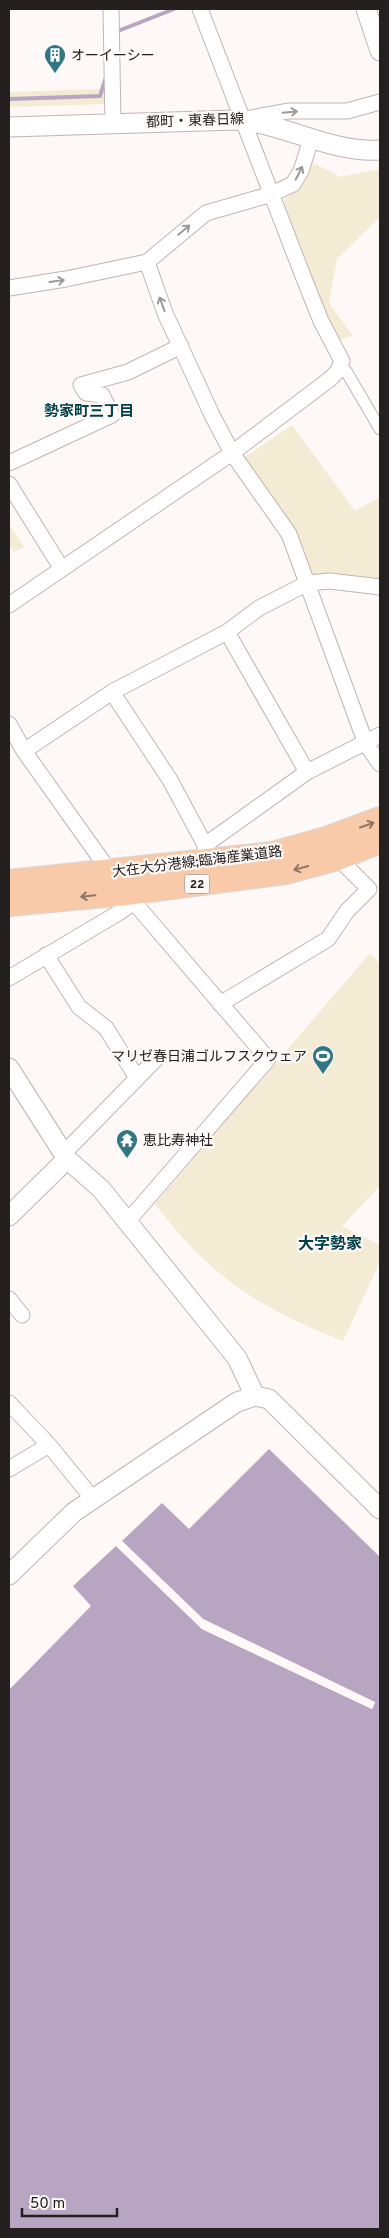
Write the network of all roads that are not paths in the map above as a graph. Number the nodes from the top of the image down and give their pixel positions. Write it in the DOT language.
graph roads {
  1 [pos="111,9"];
  2 [pos="200,9"];
  3 [pos="366,9"];
  4 [pos="380,51"];
  5 [pos="380,102"];
  6 [pos="242,120"];
  7 [pos="113,124"];
  8 [pos="9,128"];
  9 [pos="311,139"];
  10 [pos="380,150"];
  11 [pos="272,194"];
  12 [pos="147,262"];
  13 [pos="9,288"];
  14 [pos="181,346"];
  15 [pos="346,371"];
  16 [pos="380,429"];
  17 [pos="232,453"];
  18 [pos="9,463"];
  19 [pos="9,484"];
  20 [pos="62,569"];
  21 [pos="308,583"];
  22 [pos="380,587"];
  23 [pos="9,605"];
  24 [pos="227,632"];
  25 [pos="112,692"];
  26 [pos="9,724"];
  27 [pos="380,735"];
  28 [pos="366,744"];
  29 [pos="24,751"];
  30 [pos="380,764"];
  31 [pos="308,772"];
  32 [pos="380,820"];
  33 [pos="380,842"];
  34 [pos="334,848"];
  35 [pos="205,853"];
  36 [pos="110,872"];
  37 [pos="9,882"];
  38 [pos="130,897"];
  39 [pos="9,904"];
  40 [pos="46,955"];
  41 [pos="9,978"];
  42 [pos="220,1004"];
  43 [pos="156,1059"];
  44 [pos="9,1068"];
  45 [pos="137,1078"];
  46 [pos="66,1156"];
  47 [pos="9,1216"];
  48 [pos="128,1222"];
  49 [pos="9,1299"];
  50 [pos="22,1314"];
  51 [pos="255,1396"];
  52 [pos="9,1403"];
  53 [pos="49,1445"];
  54 [pos="9,1469"];
  55 [pos="93,1499"];
  56 [pos="380,1509"];
  57 [pos="9,1575"];
  1 -- 7 [label="street"];
  2 -- 6 [label="street"];
  3 -- 4 [label="street"];
  6 -- 5 [label="street, 都町・東春日線, one-way"];
  6 -- 7 [label="street, 都町・東春日線"];
  6 -- 9 [label="street"];
  6 -- 11 [label="street"];
  7 -- 8 [label="street, 都町・東春日線"];
  9 -- 10 [label="street"];
  11 -- 9 [label="street, one-way"];
  12 -- 11 [label="street, one-way"];
  11 -- 17 [label="street"];
  13 -- 12 [label="street, one-way"];
  14 -- 12 [label="street, one-way"];
  14 -- 17 [label="street"];
  14 -- 18 [label="street"];
  15 -- 16 [label="street"];
  17 -- 20 [label="street"];
  17 -- 21 [label="street"];
  19 -- 20 [label="street"];
  20 -- 23 [label="street"];
  21 -- 22 [label="street"];
  21 -- 24 [label="street"];
  21 -- 28 [label="street"];
  24 -- 25 [label="street"];
  24 -- 31 [label="street"];
  25 -- 29 [label="street"];
  25 -- 35 [label="street"];
  26 -- 29 [label="street"];
  27 -- 28 [label="street"];
  28 -- 30 [label="street"];
  28 -- 31 [label="street"];
  29 -- 36 [label="street"];
  31 -- 35 [label="street"];
  34 -- 32 [label="main road, 大在大分港線;臨海産業道路 / 22, one-way"];
  33 -- 34 [label="main road, 大在大分港線;臨海産業道路 / 22"];
  34 -- 35 [label="main road, 大在大分港線;臨海産業道路 / 22"];
  34 -- 38 [label="main road, 大在大分港線;臨海産業道路 / 22, one-way"];
  34 -- 42 [label="street"];
  35 -- 36 [label="main road, 大在大分港線;臨海産業道路 / 22"];
  36 -- 37 [label="main road, 大在大分港線;臨海産業道路 / 22"];
  38 -- 39 [label="main road, 大在大分港線;臨海産業道路 / 22, one-way"];
  38 -- 40 [label="street"];
  38 -- 42 [label="street"];
  40 -- 41 [label="street"];
  40 -- 45 [label="street"];
  42 -- 48 [label="street"];
  43 -- 45 [label="street"];
  44 -- 46 [label="street"];
  45 -- 46 [label="street"];
  46 -- 47 [label="street"];
  46 -- 48 [label="street"];
  48 -- 51 [label="street"];
  49 -- 50 [label="street"];
  51 -- 55 [label="street"];
  51 -- 56 [label="street"];
  52 -- 53 [label="street"];
  53 -- 54 [label="street"];
  53 -- 55 [label="street"];
  55 -- 57 [label="street"];
}
